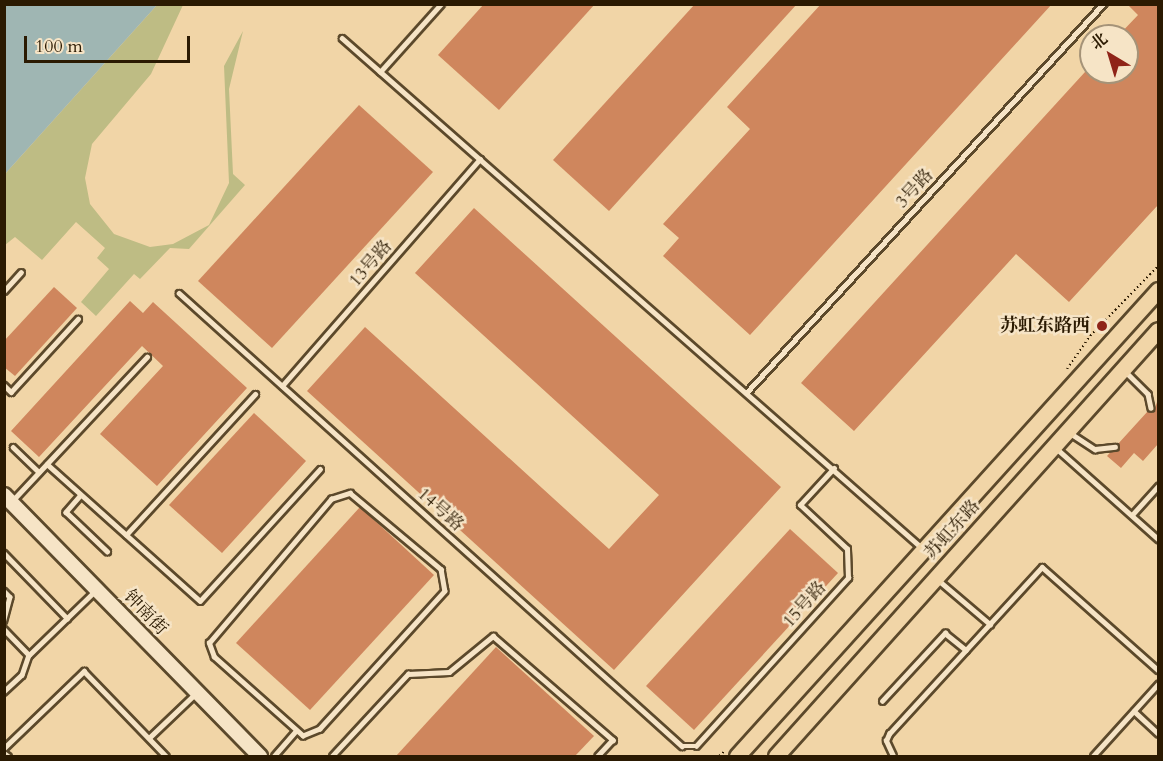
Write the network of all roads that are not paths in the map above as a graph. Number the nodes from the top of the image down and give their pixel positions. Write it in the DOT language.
graph roads {
  1 [pos="441,4"];
  2 [pos="1103,4"];
  3 [pos="342,38"];
  4 [pos="380,72"];
  5 [pos="480,159"];
  6 [pos="21,272"];
  7 [pos="1158,290"];
  8 [pos="4,291"];
  9 [pos="179,293"];
  10 [pos="78,318"];
  11 [pos="1158,330"];
  12 [pos="147,357"];
  13 [pos="1123,369"];
  14 [pos="4,385"];
  15 [pos="282,386"];
  16 [pos="747,392"];
  17 [pos="255,394"];
  18 [pos="1151,408"];
  19 [pos="1068,431"];
  20 [pos="1054,446"];
  21 [pos="13,447"];
  22 [pos="1115,447"];
  23 [pos="47,464"];
  24 [pos="834,468"];
  25 [pos="320,469"];
  26 [pos="39,472"];
  27 [pos="1158,486"];
  28 [pos="81,495"];
  29 [pos="8,498"];
  30 [pos="1132,515"];
  31 [pos="126,535"];
  32 [pos="1158,538"];
  33 [pos="923,549"];
  34 [pos="107,551"];
  35 [pos="4,553"];
  36 [pos="936,578"];
  37 [pos="97,590"];
  38 [pos="4,591"];
  39 [pos="67,618"];
  40 [pos="4,620"];
  41 [pos="990,624"];
  42 [pos="4,629"];
  43 [pos="966,650"];
  44 [pos="29,655"];
  45 [pos="1158,670"];
  46 [pos="1158,684"];
  47 [pos="4,692"];
  48 [pos="197,693"];
  49 [pos="882,701"];
  50 [pos="1134,711"];
  51 [pos="295,732"];
  52 [pos="1158,733"];
  53 [pos="149,738"];
  54 [pos="682,746"];
  55 [pos="4,748"];
  56 [pos="4,753"];
  57 [pos="8,756"];
  58 [pos="166,756"];
  59 [pos="260,756"];
  60 [pos="274,756"];
  61 [pos="333,756"];
  62 [pos="598,756"];
  63 [pos="737,756"];
  64 [pos="776,756"];
  65 [pos="893,756"];
  66 [pos="1093,756"];
  1 -- 4 [label="lane"];
  2 -- 16 [label="lane, 3号路"];
  3 -- 4 [label="lane"];
  4 -- 5 [label="lane"];
  5 -- 15 [label="lane, 13号路"];
  5 -- 16 [label="lane"];
  6 -- 8 [label="lane"];
  7 -- 33 [label="main road, 苏虹东路"];
  9 -- 15 [label="lane, 14号路"];
  10 -- 14 [label="lane"];
  11 -- 13 [label="main road, 苏虹东路"];
  12 -- 23 [label="lane"];
  13 -- 18 [label="lane"];
  13 -- 19 [label="main road, 苏虹东路"];
  15 -- 54 [label="lane, 14号路"];
  16 -- 24 [label="lane"];
  17 -- 31 [label="lane"];
  19 -- 20 [label="main road, 苏虹东路"];
  19 -- 22 [label="lane"];
  20 -- 30 [label="lane"];
  20 -- 36 [label="main road, 苏虹东路"];
  21 -- 26 [label="lane"];
  23 -- 26 [label="lane"];
  23 -- 28 [label="lane"];
  24 -- 33 [label="lane"];
  24 -- 54 [label="lane, 15号路"];
  25 -- 31 [label="lane"];
  26 -- 29 [label="lane"];
  27 -- 30 [label="lane"];
  28 -- 31 [label="lane"];
  28 -- 34 [label="lane"];
  29 -- 37 [label="street, 钟南街"];
  30 -- 32 [label="lane"];
  33 -- 63 [label="main road, 苏虹东路"];
  35 -- 39 [label="lane"];
  36 -- 41 [label="lane"];
  36 -- 64 [label="main road, 苏虹东路"];
  37 -- 39 [label="lane"];
  37 -- 48 [label="street, 钟南街"];
  38 -- 40 [label="lane"];
  39 -- 44 [label="lane"];
  41 -- 43 [label="lane"];
  41 -- 45 [label="lane"];
  42 -- 44 [label="lane"];
  43 -- 49 [label="lane"];
  43 -- 65 [label="lane"];
  44 -- 47 [label="lane"];
  46 -- 50 [label="lane"];
  48 -- 53 [label="lane"];
  48 -- 59 [label="street, 钟南街"];
  50 -- 52 [label="lane"];
  50 -- 66 [label="lane"];
  51 -- 51 [label="lane"];
  51 -- 60 [label="lane"];
  53 -- 55 [label="lane"];
  53 -- 58 [label="lane"];
  56 -- 57 [label="lane"];
  61 -- 62 [label="lane"];
}
